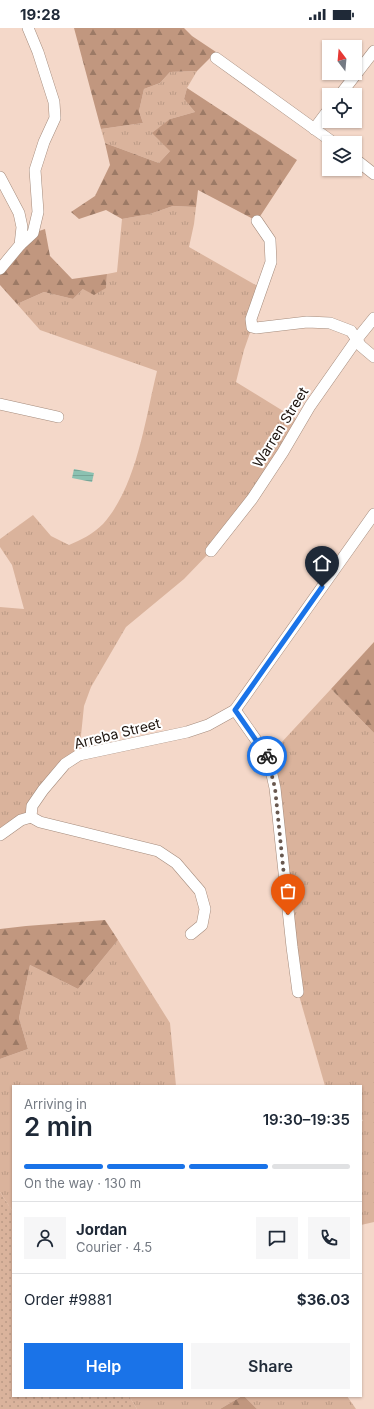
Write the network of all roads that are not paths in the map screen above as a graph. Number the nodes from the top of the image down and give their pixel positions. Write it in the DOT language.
graph roads {
  1 [pos="28,28"];
  2 [pos="374,50"];
  3 [pos="216,58"];
  4 [pos="345,88"];
  5 [pos="322,118"];
  6 [pos="314,128"];
  7 [pos="325,136"];
  8 [pos="362,165"];
  9 [pos="374,174"];
  10 [pos="0,177"];
  11 [pos="257,221"];
  12 [pos="20,245"];
  13 [pos="0,269"];
  14 [pos="374,318"];
  15 [pos="357,339"];
  16 [pos="374,357"];
  17 [pos="0,404"];
  18 [pos="58,418"];
  19 [pos="374,514"];
  20 [pos="211,551"];
  21 [pos="235,710"];
  22 [pos="31,817"];
  23 [pos="0,835"];
  24 [pos="191,934"];
  25 [pos="298,992"];
  1 -- 12 [label="street"];
  2 -- 4 [label="street"];
  3 -- 6 [label="street"];
  5 -- 6 [label="street"];
  6 -- 7 [label="street"];
  8 -- 9 [label="street"];
  10 -- 12 [label="street"];
  11 -- 15 [label="street"];
  12 -- 13 [label="street"];
  14 -- 15 [label="street, Warren Street"];
  15 -- 16 [label="street"];
  15 -- 20 [label="street, Warren Street"];
  17 -- 18 [label="street"];
  19 -- 21 [label="street, Arreba Street"];
  21 -- 22 [label="street, Arreba Street"];
  21 -- 25 [label="street"];
  22 -- 23 [label="street"];
  22 -- 24 [label="street"];
}
